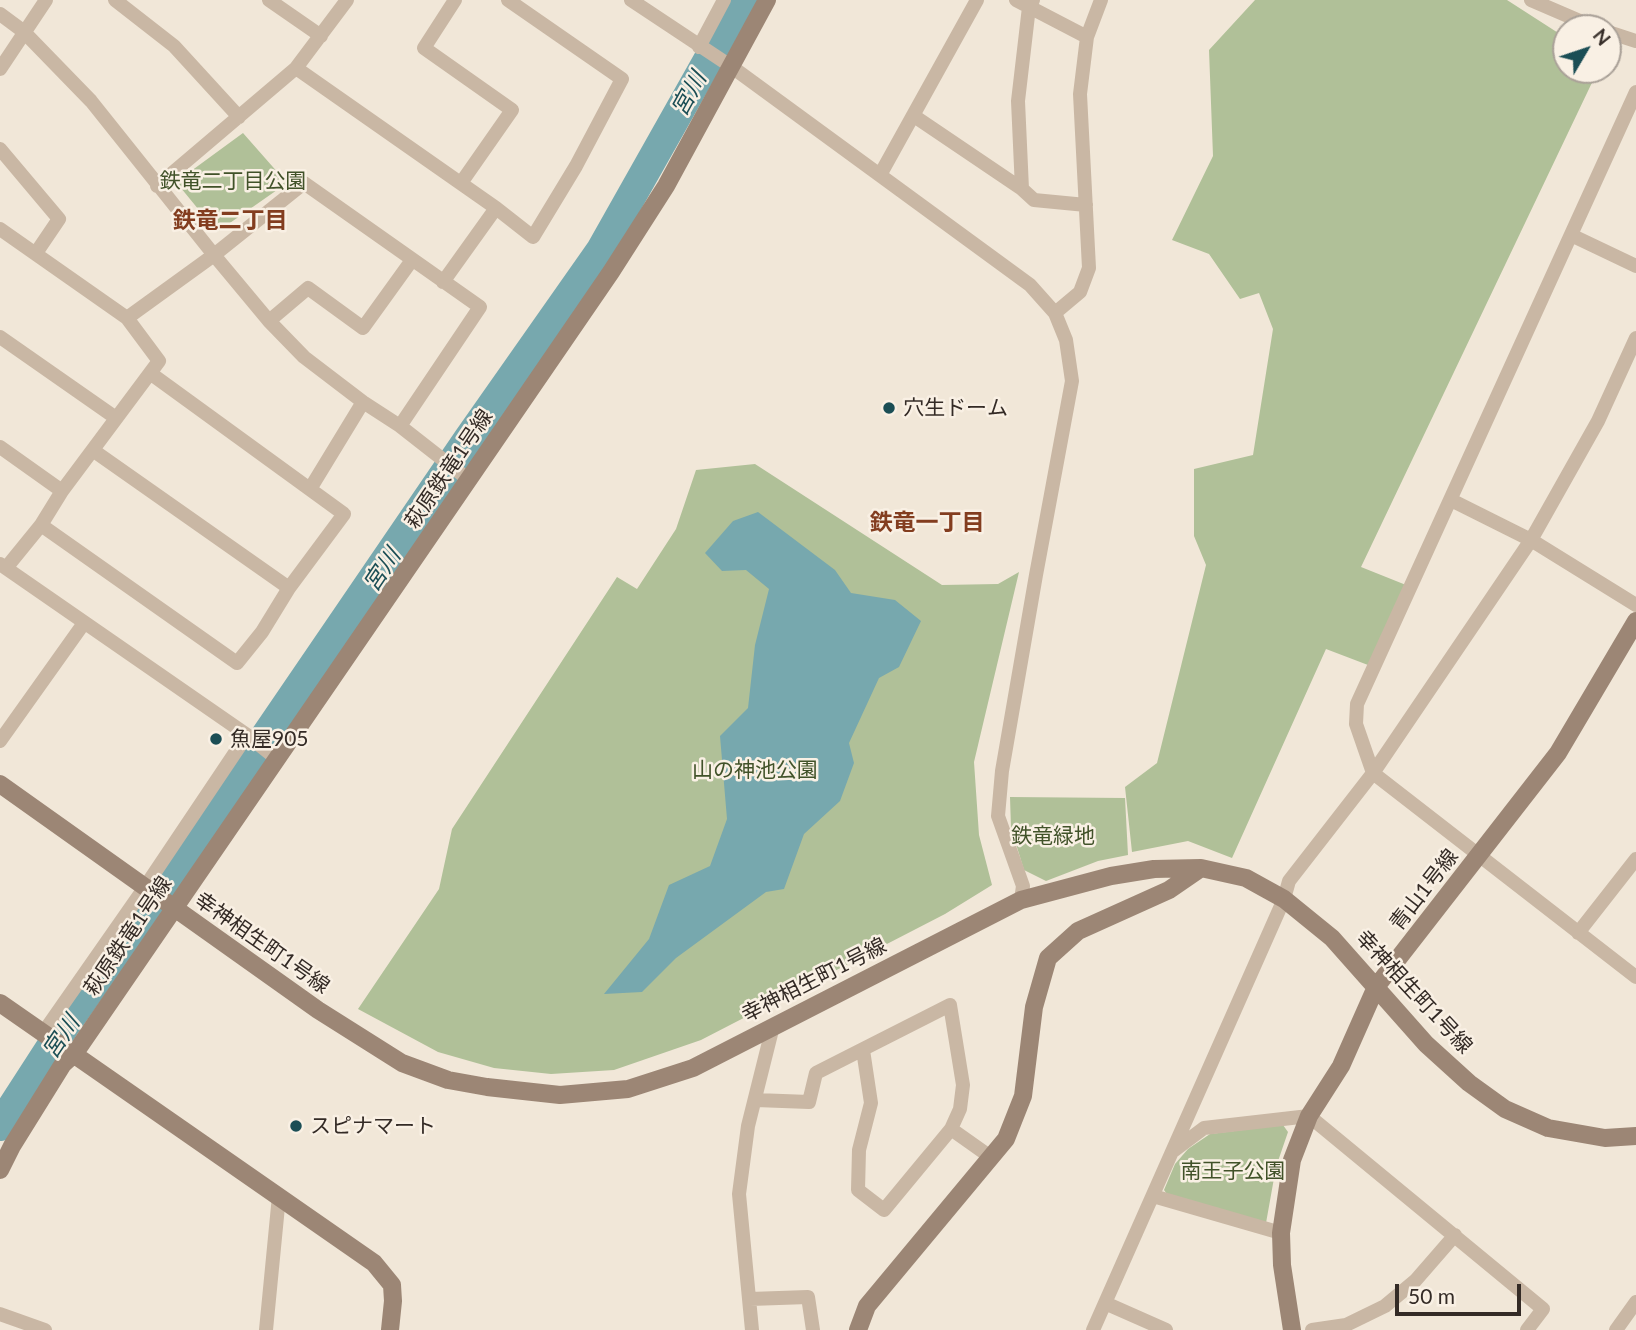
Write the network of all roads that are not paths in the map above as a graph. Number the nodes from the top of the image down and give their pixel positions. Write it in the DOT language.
graph roads {
  1 [pos="46,0"];
  2 [pos="115,0"];
  3 [pos="268,0"];
  4 [pos="347,0"];
  5 [pos="455,0"];
  6 [pos="508,0"];
  7 [pos="631,0"];
  8 [pos="724,0"];
  9 [pos="767,0"];
  10 [pos="977,0"];
  11 [pos="1101,0"];
  12 [pos="1531,0"];
  13 [pos="1026,2"];
  14 [pos="0,14"];
  15 [pos="1564,14"];
  16 [pos="23,31"];
  17 [pos="321,36"];
  18 [pos="1087,37"];
  19 [pos="698,47"];
  20 [pos="732,67"];
  21 [pos="296,68"];
  22 [pos="0,69"];
  23 [pos="1636,92"];
  24 [pos="914,116"];
  25 [pos="239,117"];
  26 [pos="0,149"];
  27 [pos="880,175"];
  28 [pos="461,183"];
  29 [pos="157,186"];
  30 [pos="1022,189"];
  31 [pos="1086,205"];
  32 [pos="496,208"];
  33 [pos="0,229"];
  34 [pos="1571,236"];
  35 [pos="36,253"];
  36 [pos="214,255"];
  37 [pos="412,260"];
  38 [pos="1636,266"];
  39 [pos="443,282"];
  40 [pos="1055,313"];
  41 [pos="127,318"];
  42 [pos="269,321"];
  43 [pos="0,337"];
  44 [pos="1636,338"];
  45 [pos="150,373"];
  46 [pos="363,402"];
  47 [pos="116,418"];
  48 [pos="400,426"];
  49 [pos="0,447"];
  50 [pos="94,451"];
  51 [pos="466,478"];
  52 [pos="310,489"];
  53 [pos="62,491"];
  54 [pos="1451,500"];
  55 [pos="41,525"];
  56 [pos="1531,540"];
  57 [pos="3,566"];
  58 [pos="289,588"];
  59 [pos="1636,605"];
  60 [pos="1636,621"];
  61 [pos="84,623"];
  62 [pos="250,737"];
  63 [pos="0,741"];
  64 [pos="273,756"];
  65 [pos="1373,773"];
  66 [pos="0,784"];
  67 [pos="1479,857"];
  68 [pos="1636,859"];
  69 [pos="1202,867"];
  70 [pos="145,887"];
  71 [pos="1284,899"];
  72 [pos="1021,900"];
  73 [pos="175,909"];
  74 [pos="1578,933"];
  75 [pos="1636,977"];
  76 [pos="1376,987"];
  77 [pos="0,1003"];
  78 [pos="773,1026"];
  79 [pos="43,1033"];
  80 [pos="863,1050"];
  81 [pos="75,1054"];
  82 [pos="756,1100"];
  83 [pos="1309,1116"];
  84 [pos="951,1129"];
  85 [pos="1636,1136"];
  86 [pos="1171,1153"];
  87 [pos="992,1158"];
  88 [pos="0,1170"];
  89 [pos="279,1196"];
  90 [pos="1153,1196"];
  91 [pos="1281,1233"];
  92 [pos="1455,1234"];
  93 [pos="750,1299"];
  94 [pos="1636,1302"];
  95 [pos="1105,1303"];
  96 [pos="6,1321"];
  97 [pos="45,1330"];
  98 [pos="266,1330"];
  99 [pos="390,1330"];
  100 [pos="752,1330"];
  101 [pos="813,1330"];
  102 [pos="858,1330"];
  103 [pos="1093,1330"];
  104 [pos="1166,1330"];
  105 [pos="1292,1330"];
  106 [pos="1312,1330"];
  107 [pos="1527,1330"];
  108 [pos="1616,1330"];
  1 -- 16 [label="street"];
  2 -- 25 [label="street"];
  3 -- 17 [label="street"];
  4 -- 17 [label="street"];
  5 -- 28 [label="street"];
  6 -- 32 [label="street"];
  7 -- 19 [label="street"];
  8 -- 19 [label="street"];
  9 -- 20 [label="street, 萩原鉄竜1号線"];
  10 -- 24 [label="street"];
  11 -- 18 [label="street"];
  12 -- 15 [label="street"];
  13 -- 18 [label="street"];
  13 -- 30 [label="street"];
  14 -- 16 [label="street"];
  16 -- 22 [label="street"];
  16 -- 29 [label="street"];
  17 -- 21 [label="street"];
  18 -- 31 [label="street"];
  19 -- 20 [label="street"];
  20 -- 27 [label="street"];
  20 -- 51 [label="street, 萩原鉄竜1号線"];
  21 -- 25 [label="street"];
  21 -- 28 [label="street"];
  23 -- 34 [label="street"];
  24 -- 27 [label="street"];
  24 -- 30 [label="street"];
  25 -- 29 [label="street"];
  26 -- 35 [label="street"];
  27 -- 40 [label="street"];
  28 -- 32 [label="street"];
  29 -- 36 [label="street"];
  30 -- 31 [label="street"];
  31 -- 40 [label="street"];
  32 -- 39 [label="street"];
  33 -- 35 [label="street"];
  34 -- 38 [label="street"];
  34 -- 54 [label="street"];
  35 -- 41 [label="street"];
  36 -- 37 [label="street"];
  36 -- 41 [label="street"];
  36 -- 42 [label="street"];
  37 -- 39 [label="street"];
  37 -- 42 [label="street"];
  39 -- 48 [label="street"];
  40 -- 72 [label="street"];
  41 -- 45 [label="street"];
  42 -- 46 [label="street"];
  43 -- 47 [label="street"];
  44 -- 56 [label="street"];
  45 -- 47 [label="street"];
  45 -- 52 [label="street"];
  46 -- 48 [label="street"];
  46 -- 52 [label="street"];
  47 -- 50 [label="street"];
  48 -- 51 [label="street"];
  49 -- 53 [label="street"];
  50 -- 53 [label="street"];
  50 -- 58 [label="street"];
  51 -- 64 [label="street, 萩原鉄竜1号線"];
  52 -- 58 [label="street"];
  53 -- 55 [label="street"];
  54 -- 56 [label="street"];
  54 -- 65 [label="street"];
  55 -- 57 [label="street"];
  55 -- 58 [label="street"];
  56 -- 59 [label="street"];
  56 -- 65 [label="street"];
  57 -- 61 [label="street"];
  60 -- 67 [label="street, 青山1号線"];
  61 -- 62 [label="street"];
  61 -- 63 [label="street"];
  62 -- 64 [label="street"];
  62 -- 70 [label="street"];
  64 -- 73 [label="street, 萩原鉄竜1号線"];
  65 -- 67 [label="street"];
  65 -- 71 [label="street"];
  66 -- 70 [label="street, 幸神相生町1号線"];
  67 -- 74 [label="street"];
  67 -- 76 [label="street, 青山1号線"];
  68 -- 74 [label="street"];
  69 -- 71 [label="street, 幸神相生町1号線"];
  69 -- 72 [label="street, 幸神相生町1号線"];
  69 -- 87 [label="street"];
  70 -- 73 [label="street, 幸神相生町1号線"];
  70 -- 79 [label="street"];
  71 -- 76 [label="street, 幸神相生町1号線"];
  71 -- 86 [label="street"];
  72 -- 78 [label="street, 幸神相生町1号線"];
  73 -- 78 [label="street, 幸神相生町1号線"];
  73 -- 81 [label="street, 萩原鉄竜1号線"];
  74 -- 75 [label="street"];
  76 -- 83 [label="street, 青山1号線"];
  76 -- 85 [label="street, 幸神相生町1号線"];
  77 -- 79 [label="street"];
  78 -- 82 [label="street"];
  79 -- 81 [label="street"];
  80 -- 82 [label="street"];
  80 -- 84 [label="street"];
  80 -- 84 [label="street"];
  81 -- 88 [label="street, 萩原鉄竜1号線"];
  81 -- 89 [label="street"];
  82 -- 93 [label="street"];
  83 -- 86 [label="street"];
  83 -- 91 [label="street, 青山1号線"];
  83 -- 92 [label="street"];
  84 -- 87 [label="street"];
  86 -- 90 [label="street"];
  87 -- 102 [label="street"];
  89 -- 98 [label="street"];
  89 -- 99 [label="street"];
  90 -- 91 [label="street"];
  90 -- 95 [label="street"];
  91 -- 105 [label="street, 青山1号線"];
  92 -- 106 [label="street"];
  92 -- 107 [label="street"];
  93 -- 100 [label="street"];
  93 -- 101 [label="street"];
  94 -- 108 [label="street"];
  95 -- 103 [label="street"];
  95 -- 104 [label="street"];
  96 -- 97 [label="street"];
}
